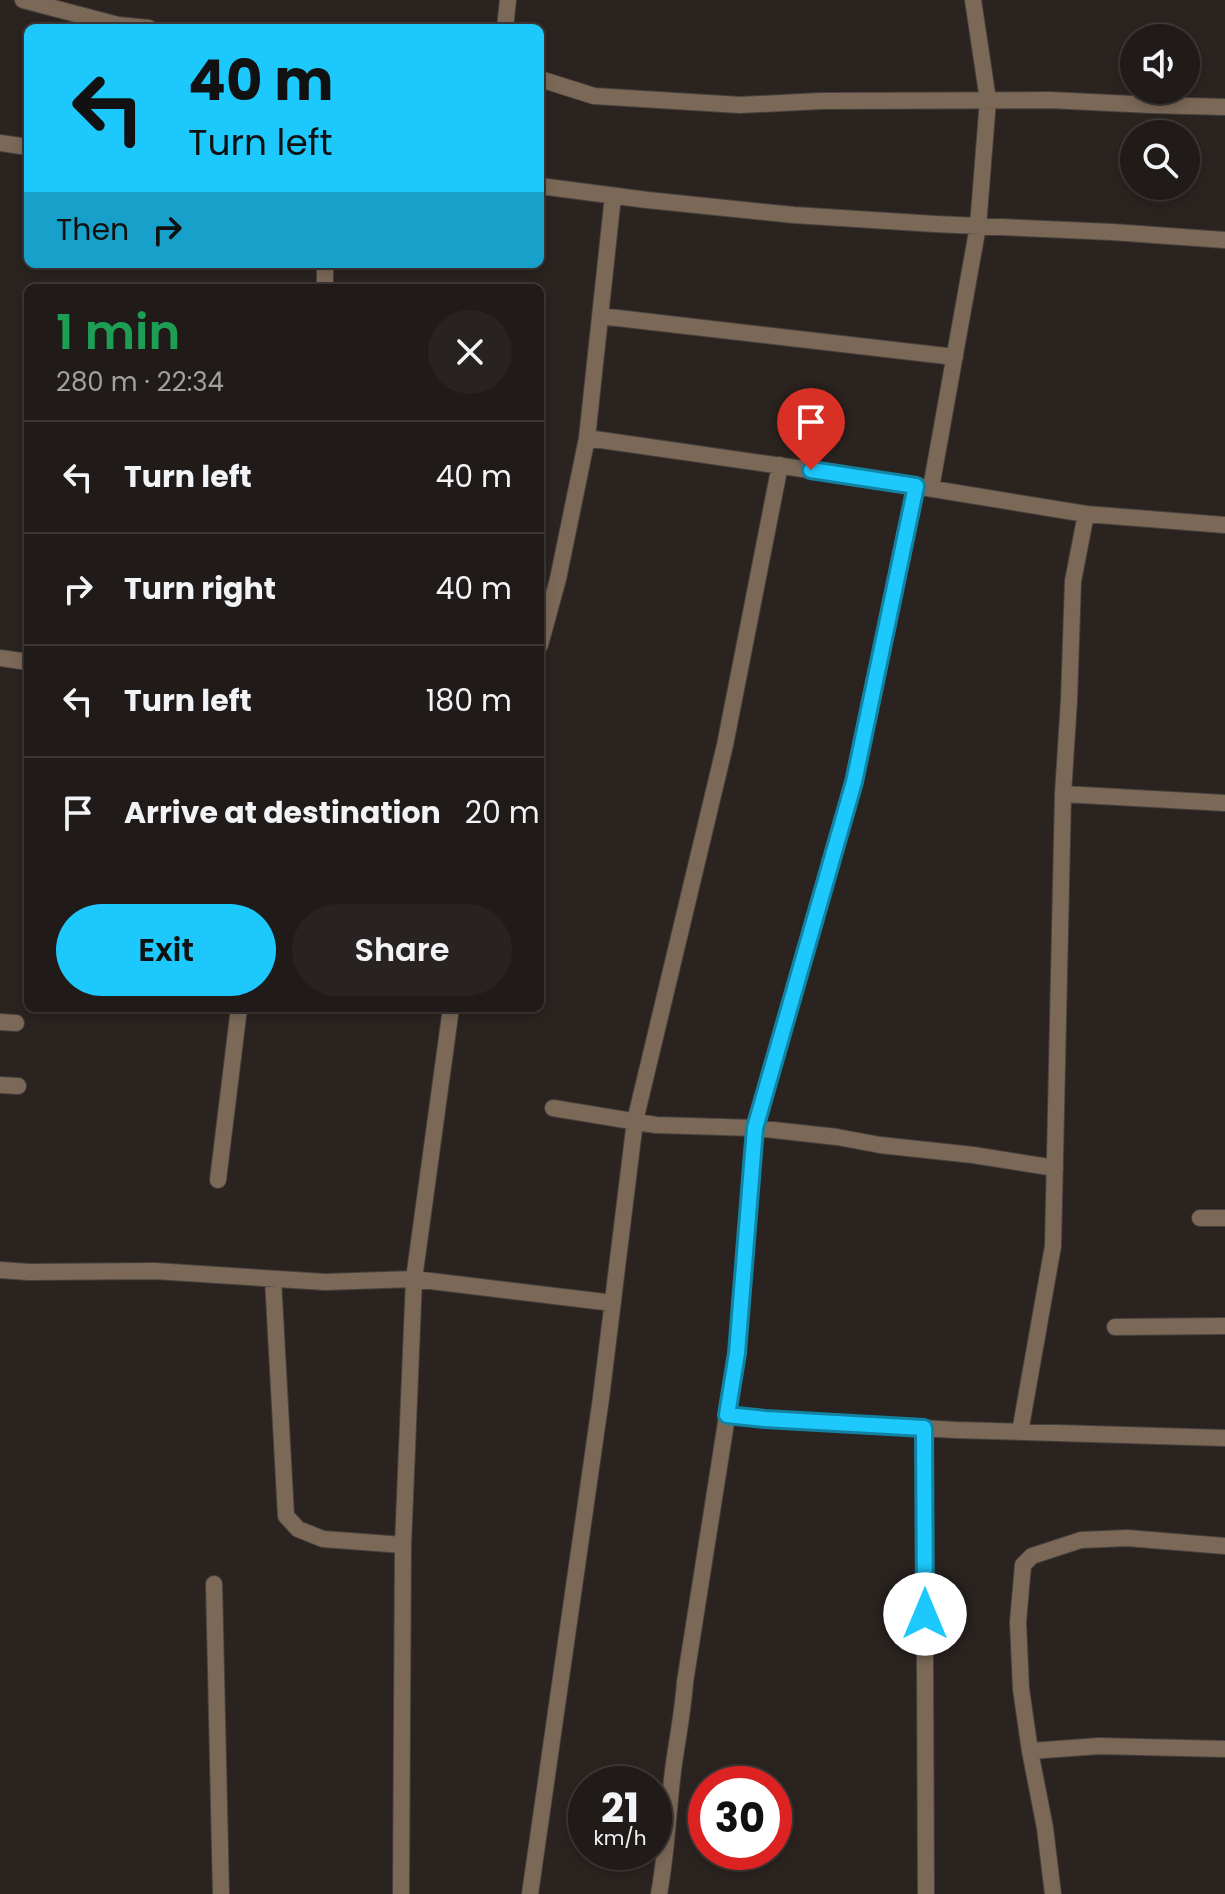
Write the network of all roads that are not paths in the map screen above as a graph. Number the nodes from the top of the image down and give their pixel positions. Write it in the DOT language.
graph roads {
  1 [pos="23,0"];
  2 [pos="508,0"];
  3 [pos="973,0"];
  4 [pos="114,24"];
  5 [pos="505,24"];
  6 [pos="544,80"];
  7 [pos="988,100"];
  8 [pos="1225,107"];
  9 [pos="0,143"];
  10 [pos="24,146"];
  11 [pos="544,187"];
  12 [pos="613,196"];
  13 [pos="978,226"];
  14 [pos="1225,240"];
  15 [pos="600,316"];
  16 [pos="955,357"];
  17 [pos="587,438"];
  18 [pos="780,465"];
  19 [pos="923,487"];
  20 [pos="1086,514"];
  21 [pos="1225,525"];
  22 [pos="544,630"];
  23 [pos="0,658"];
  24 [pos="24,661"];
  25 [pos="1063,794"];
  26 [pos="1225,803"];
  27 [pos="239,1012"];
  28 [pos="450,1012"];
  29 [pos="0,1085"];
  30 [pos="18,1086"];
  31 [pos="553,1108"];
  32 [pos="635,1121"];
  33 [pos="755,1128"];
  34 [pos="1055,1168"];
  35 [pos="218,1180"];
  36 [pos="1200,1218"];
  37 [pos="1225,1218"];
  38 [pos="0,1270"];
  39 [pos="273,1279"];
  40 [pos="414,1279"];
  41 [pos="613,1303"];
  42 [pos="1225,1326"];
  43 [pos="1115,1327"];
  44 [pos="727,1415"];
  45 [pos="924,1428"];
  46 [pos="1020,1432"];
  47 [pos="1225,1438"];
  48 [pos="403,1545"];
  49 [pos="1225,1546"];
  50 [pos="214,1584"];
  51 [pos="1225,1749"];
  52 [pos="1030,1751"];
  53 [pos="221,1894"];
  54 [pos="401,1894"];
  55 [pos="530,1894"];
  56 [pos="659,1894"];
  57 [pos="926,1894"];
  58 [pos="1053,1894"];
  1 -- 4 [label="street"];
  2 -- 5 [label="street"];
  3 -- 7 [label="street"];
  6 -- 7 [label="street"];
  7 -- 8 [label="street"];
  7 -- 13 [label="street"];
  9 -- 10 [label="street"];
  11 -- 12 [label="street"];
  12 -- 13 [label="street"];
  12 -- 15 [label="street"];
  13 -- 14 [label="street"];
  13 -- 16 [label="street"];
  15 -- 16 [label="street"];
  15 -- 17 [label="street"];
  16 -- 19 [label="street"];
  17 -- 18 [label="street"];
  17 -- 22 [label="street"];
  18 -- 19 [label="street"];
  18 -- 32 [label="street"];
  19 -- 20 [label="street"];
  19 -- 33 [label="street"];
  20 -- 21 [label="street"];
  20 -- 25 [label="street"];
  23 -- 24 [label="street"];
  25 -- 26 [label="street"];
  25 -- 34 [label="street"];
  27 -- 35 [label="street"];
  28 -- 40 [label="street"];
  29 -- 30 [label="street"];
  31 -- 32 [label="street"];
  32 -- 33 [label="street"];
  32 -- 41 [label="street"];
  33 -- 34 [label="street"];
  33 -- 44 [label="street"];
  34 -- 46 [label="street"];
  36 -- 37 [label="street"];
  38 -- 39 [label="street"];
  39 -- 40 [label="street"];
  39 -- 48 [label="street"];
  40 -- 41 [label="street"];
  40 -- 48 [label="street"];
  41 -- 55 [label="street"];
  42 -- 43 [label="street"];
  44 -- 45 [label="street"];
  44 -- 56 [label="street"];
  45 -- 46 [label="street"];
  45 -- 57 [label="street"];
  46 -- 47 [label="street"];
  48 -- 54 [label="street"];
  49 -- 52 [label="street"];
  50 -- 53 [label="street"];
  51 -- 52 [label="street"];
  52 -- 58 [label="street"];
}
